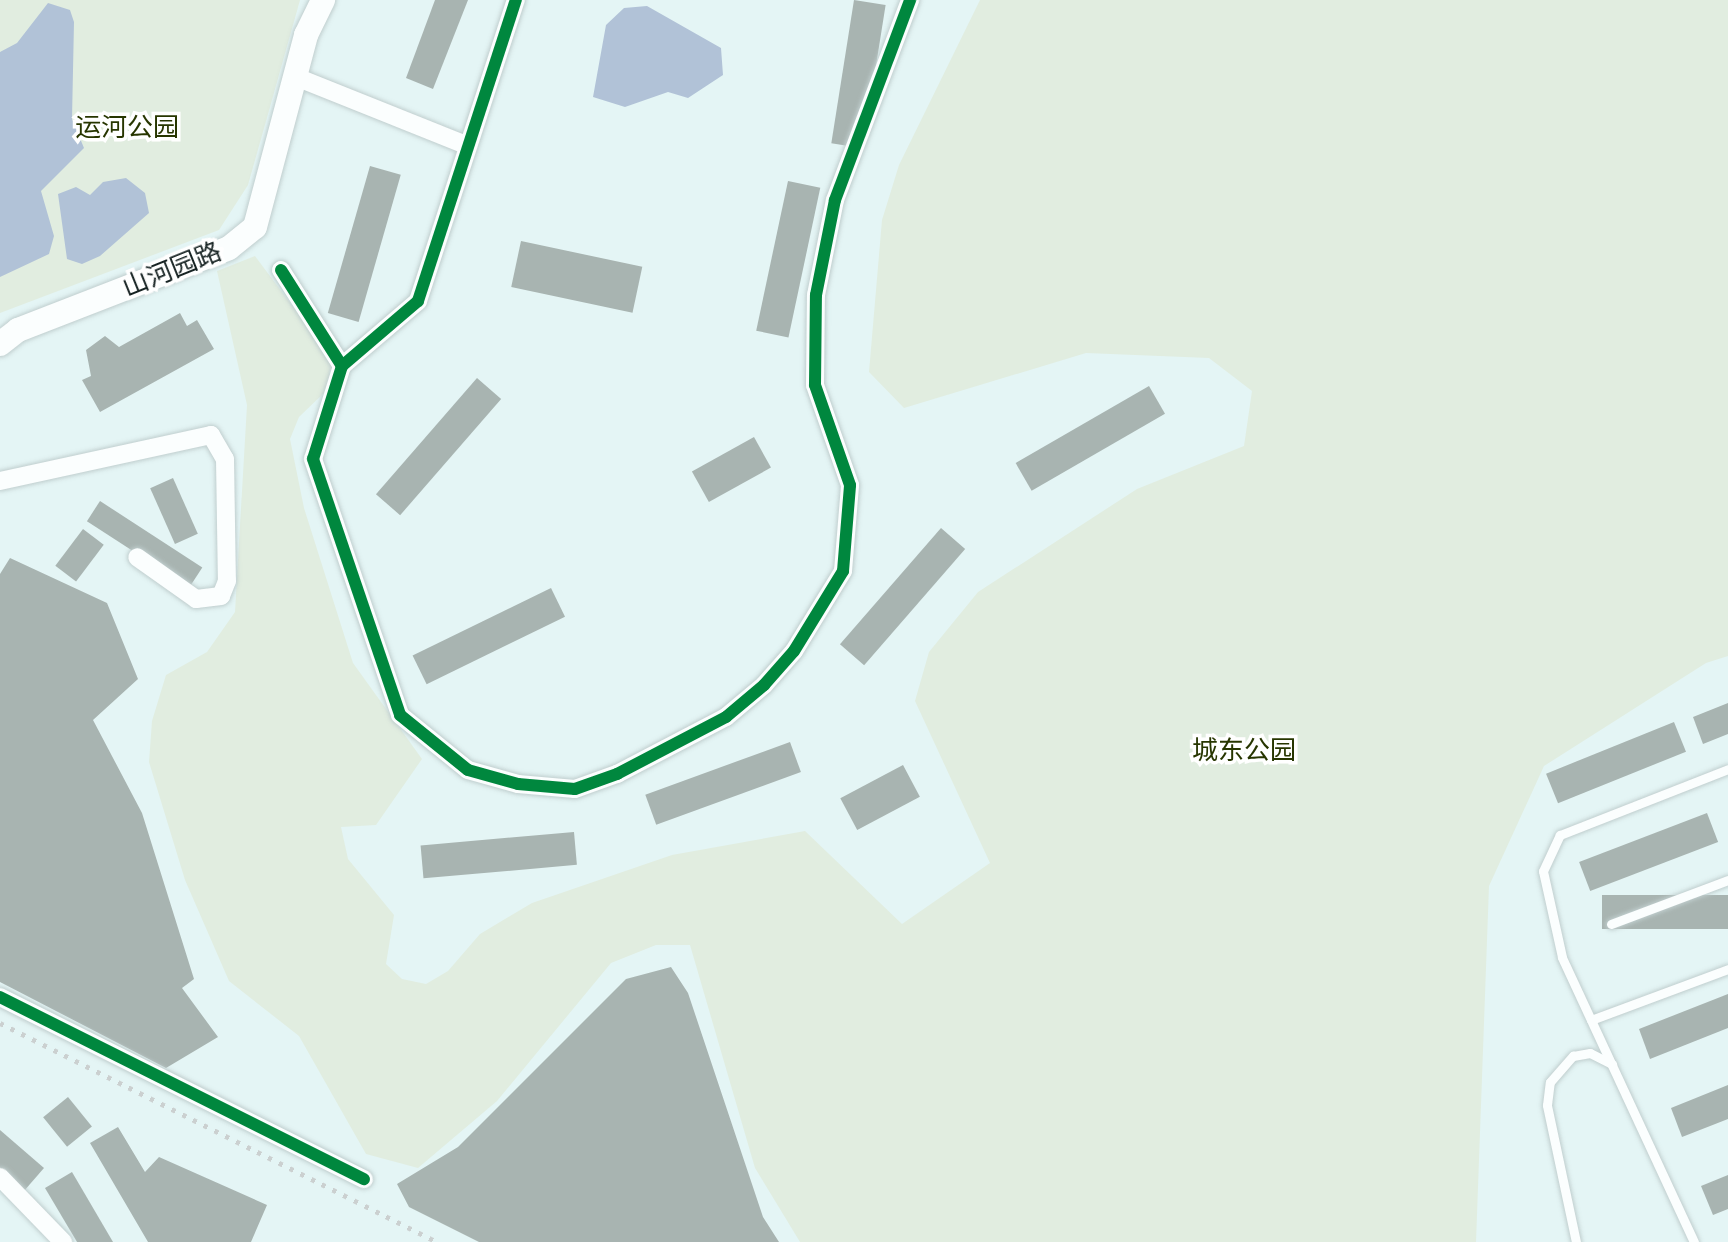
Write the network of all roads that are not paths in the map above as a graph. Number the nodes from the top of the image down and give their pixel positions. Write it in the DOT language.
graph roads {
  1 [pos="323,0"];
  2 [pos="516,0"];
  3 [pos="910,0"];
  4 [pos="296,77"];
  5 [pos="466,145"];
  6 [pos="281,270"];
  7 [pos="0,344"];
  8 [pos="342,366"];
  9 [pos="0,481"];
  10 [pos="137,557"];
  11 [pos="1728,769"];
  12 [pos="1728,880"];
  13 [pos="1611,924"];
  14 [pos="1728,969"];
  15 [pos="0,997"];
  16 [pos="1591,1020"];
  17 [pos="1612,1064"];
  18 [pos="0,1177"];
  19 [pos="364,1179"];
  20 [pos="63,1242"];
  21 [pos="1576,1242"];
  22 [pos="1694,1242"];
  1 -- 4 [label="street, 山河园路"];
  2 -- 5 [label="street"];
  3 -- 8 [label="street"];
  4 -- 5 [label="street"];
  4 -- 7 [label="street, 山河园路"];
  5 -- 8 [label="street"];
  6 -- 8 [label="street"];
  9 -- 10 [label="street"];
  11 -- 16 [label="lane"];
  12 -- 13 [label="lane"];
  14 -- 16 [label="lane"];
  15 -- 19 [label="street"];
  16 -- 17 [label="lane"];
  17 -- 21 [label="lane"];
  17 -- 22 [label="lane"];
  18 -- 20 [label="street"];
}
